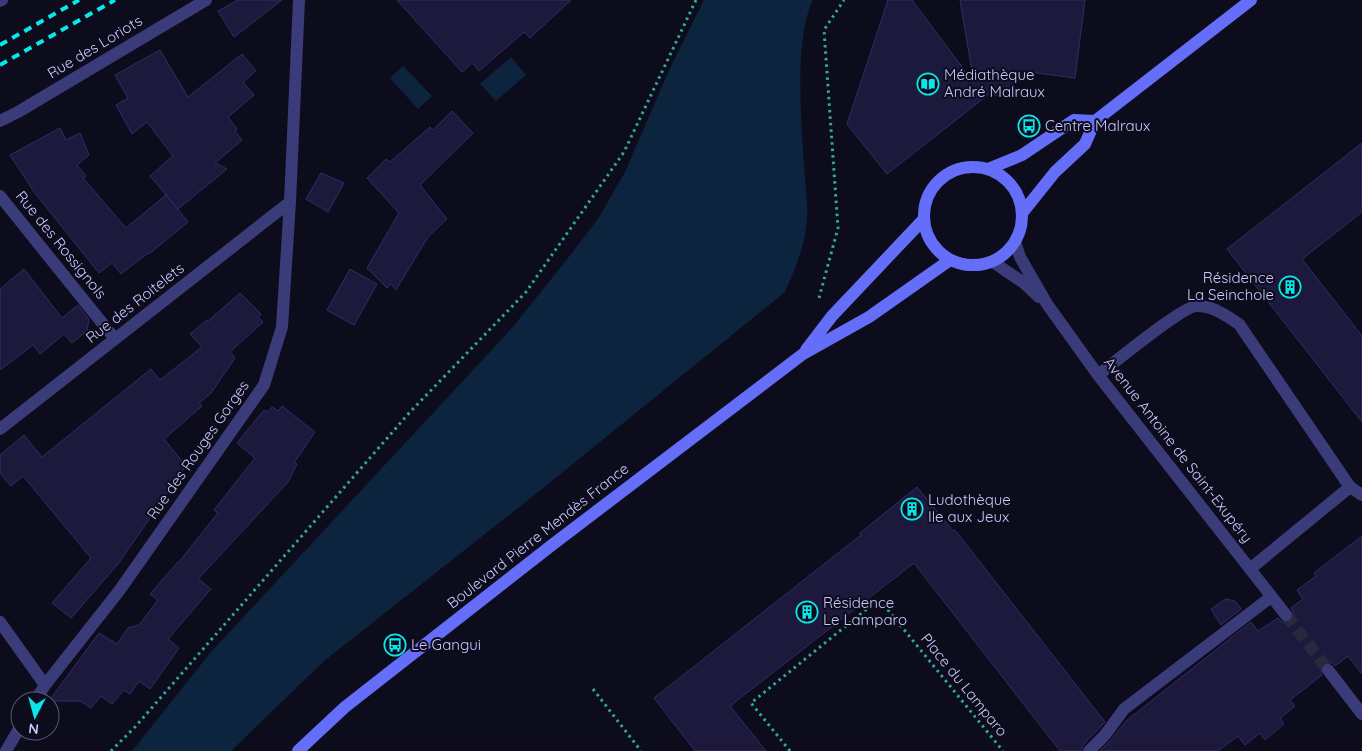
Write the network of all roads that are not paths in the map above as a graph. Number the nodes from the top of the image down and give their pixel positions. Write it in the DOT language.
graph roads {
  1 [pos="206,0"];
  2 [pos="299,0"];
  3 [pos="1251,0"];
  4 [pos="0,121"];
  5 [pos="1095,121"];
  6 [pos="988,169"];
  7 [pos="0,196"];
  8 [pos="290,202"];
  9 [pos="1023,212"];
  10 [pos="923,220"];
  11 [pos="1016,242"];
  12 [pos="950,260"];
  13 [pos="992,262"];
  14 [pos="1047,304"];
  15 [pos="115,339"];
  16 [pos="803,354"];
  17 [pos="1098,375"];
  18 [pos="0,429"];
  19 [pos="1350,487"];
  20 [pos="1362,496"];
  21 [pos="1250,570"];
  22 [pos="1271,597"];
  23 [pos="1286,615"];
  24 [pos="0,622"];
  25 [pos="1328,670"];
  26 [pos="45,685"];
  27 [pos="41,691"];
  28 [pos="1362,714"];
  29 [pos="298,751"];
  30 [pos="1089,751"];
  1 -- 4 [label="street, Rue des Loriots"];
  2 -- 8 [label="street, Rue des Rouges Gorges"];
  3 -- 5 [label="street"];
  5 -- 6 [label="street"];
  5 -- 9 [label="street"];
  6 -- 9 [label="street"];
  6 -- 10 [label="street"];
  7 -- 15 [label="street, Rue des Rossignols"];
  8 -- 15 [label="street, Rue des Roitelets"];
  8 -- 26 [label="street, Rue des Rouges Gorges"];
  9 -- 11 [label="street"];
  10 -- 12 [label="street"];
  10 -- 16 [label="street, Boulevard Pierre Mendès France"];
  11 -- 13 [label="street"];
  11 -- 14 [label="street, Avenue Antoine de Saint-Exupéry"];
  12 -- 13 [label="street"];
  12 -- 16 [label="street, Boulevard Pierre Mendès France"];
  13 -- 14 [label="street, Avenue Antoine de Saint-Exupéry"];
  14 -- 17 [label="street, Avenue Antoine de Saint-Exupéry"];
  15 -- 18 [label="street, Rue des Roitelets"];
  16 -- 29 [label="street, Boulevard Pierre Mendès France"];
  17 -- 19 [label="street"];
  17 -- 21 [label="street, Avenue Antoine de Saint-Exupéry"];
  19 -- 20 [label="street"];
  19 -- 21 [label="street"];
  21 -- 22 [label="street, Avenue Antoine de Saint-Exupéry"];
  22 -- 23 [label="street, Avenue Antoine de Saint-Exupéry"];
  22 -- 30 [label="street"];
  24 -- 26 [label="street"];
  25 -- 28 [label="street"];
  26 -- 27 [label="street, Rue des Rouges Gorges"];
}
